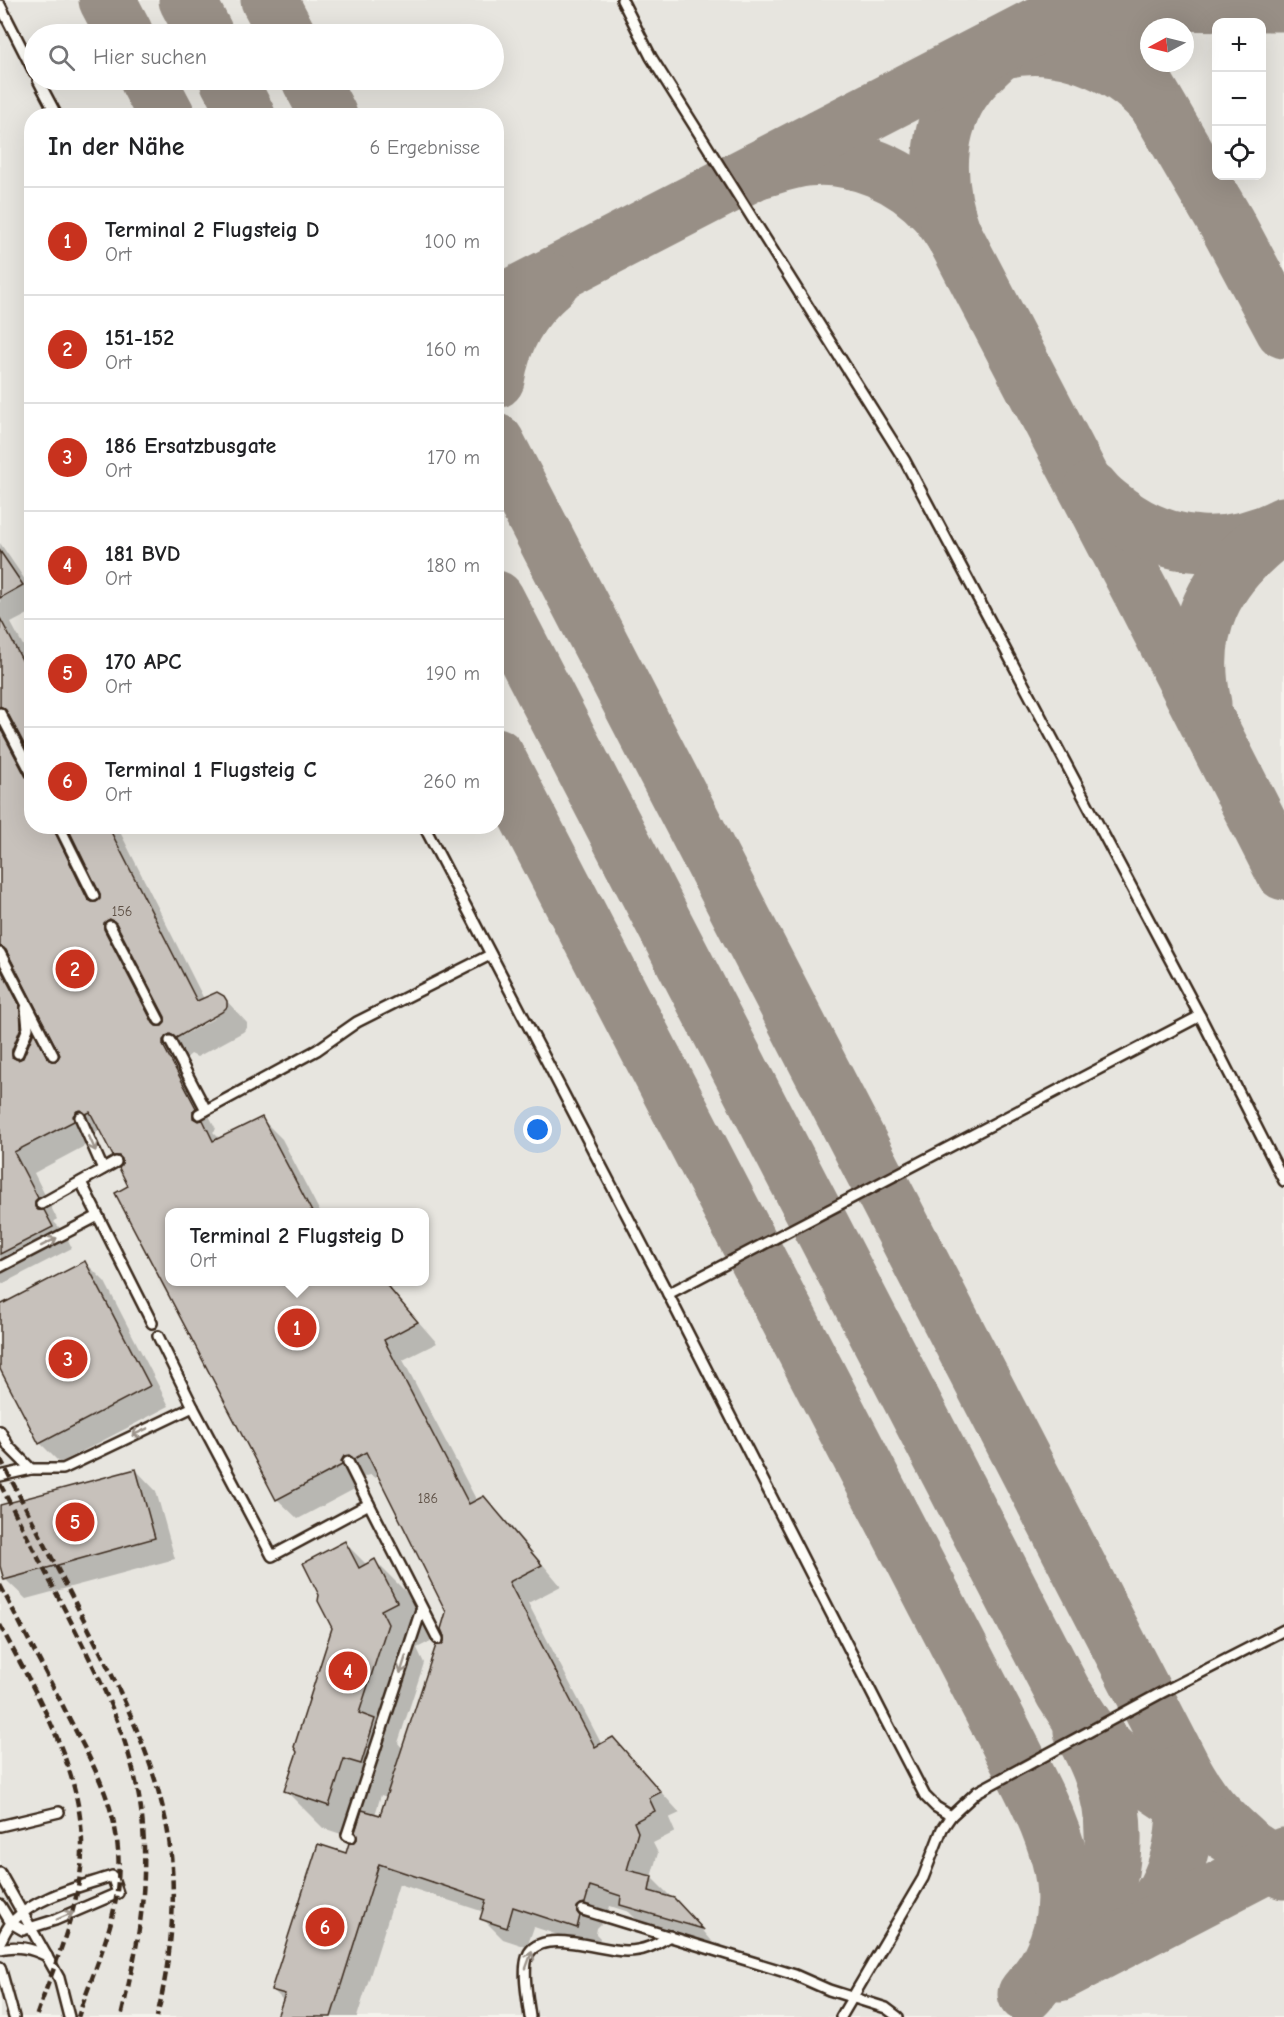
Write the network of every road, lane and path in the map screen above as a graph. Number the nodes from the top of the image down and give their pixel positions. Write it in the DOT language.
graph roads {
  1 [pos="622,0"];
  2 [pos="0,5"];
  3 [pos="24,52"];
  4 [pos="43,90"];
  5 [pos="53,108"];
  6 [pos="0,712"];
  7 [pos="24,758"];
  8 [pos="63,834"];
  9 [pos="428,834"];
  10 [pos="94,896"];
  11 [pos="110,926"];
  12 [pos="0,952"];
  13 [pos="490,955"];
  14 [pos="25,1003"];
  15 [pos="1200,1016"];
  16 [pos="159,1020"];
  17 [pos="170,1041"];
  18 [pos="18,1053"];
  19 [pos="53,1055"];
  20 [pos="80,1117"];
  21 [pos="116,1162"];
  22 [pos="104,1169"];
  23 [pos="1284,1181"];
  24 [pos="81,1182"];
  25 [pos="41,1204"];
  26 [pos="98,1216"];
  27 [pos="0,1267"];
  28 [pos="668,1293"];
  29 [pos="152,1323"];
  30 [pos="158,1336"];
  31 [pos="193,1407"];
  32 [pos="0,1431"];
  33 [pos="348,1461"];
  34 [pos="30,1469"];
  35 [pos="0,1476"];
  36 [pos="369,1504"];
  37 [pos="421,1610"];
  38 [pos="1284,1630"];
  39 [pos="438,1639"];
  40 [pos="59,1812"];
  41 [pos="951,1816"];
  42 [pos="0,1826"];
  43 [pos="351,1837"];
  44 [pos="0,1873"];
  45 [pos="0,1905"];
  46 [pos="583,1910"];
  47 [pos="24,1912"];
  48 [pos="11,1923"];
  49 [pos="32,1927"];
  50 [pos="670,1936"];
  51 [pos="0,1942"];
  52 [pos="0,1949"];
  53 [pos="47,1956"];
  54 [pos="0,1967"];
  55 [pos="852,1997"];
  56 [pos="14,2017"];
  57 [pos="69,2017"];
  58 [pos="530,2017"];
  59 [pos="840,2017"];
  60 [pos="898,2017"];
  1 -- 15 [label="lane"];
  2 -- 3 [label="lane"];
  4 -- 5 [label="lane"];
  6 -- 7 [label="lane"];
  8 -- 10 [label="lane"];
  9 -- 13 [label="lane"];
  11 -- 16 [label="lane"];
  12 -- 14 [label="lane"];
  13 -- 17 [label="lane"];
  13 -- 28 [label="lane"];
  14 -- 18 [label="lane"];
  14 -- 19 [label="lane"];
  15 -- 23 [label="lane"];
  15 -- 28 [label="lane"];
  20 -- 22 [label="lane, one-way"];
  21 -- 22 [label="lane"];
  22 -- 24 [label="lane"];
  24 -- 25 [label="lane"];
  24 -- 26 [label="lane"];
  27 -- 26 [label="lane, one-way"];
  26 -- 29 [label="lane"];
  28 -- 41 [label="lane"];
  30 -- 31 [label="lane"];
  31 -- 34 [label="lane, one-way"];
  31 -- 36 [label="lane"];
  32 -- 34 [label="lane"];
  33 -- 36 [label="lane"];
  34 -- 35 [label="lane"];
  36 -- 37 [label="lane"];
  37 -- 39 [label="lane"];
  37 -- 43 [label="lane, one-way"];
  38 -- 41 [label="lane"];
  40 -- 42 [label="lane"];
  41 -- 55 [label="lane"];
  44 -- 47 [label="lane"];
  45 -- 48 [label="lane"];
  46 -- 50 [label="lane"];
  47 -- 48 [label="lane"];
  47 -- 49 [label="lane"];
  49 -- 47 [label="lane, one-way"];
  48 -- 49 [label="lane"];
  48 -- 51 [label="lane"];
  49 -- 53 [label="lane"];
  50 -- 55 [label="lane"];
  58 -- 50 [label="lane, one-way"];
  52 -- 53 [label="lane"];
  53 -- 57 [label="lane"];
  54 -- 56 [label="lane"];
  55 -- 59 [label="lane"];
  55 -- 60 [label="lane"];
}
